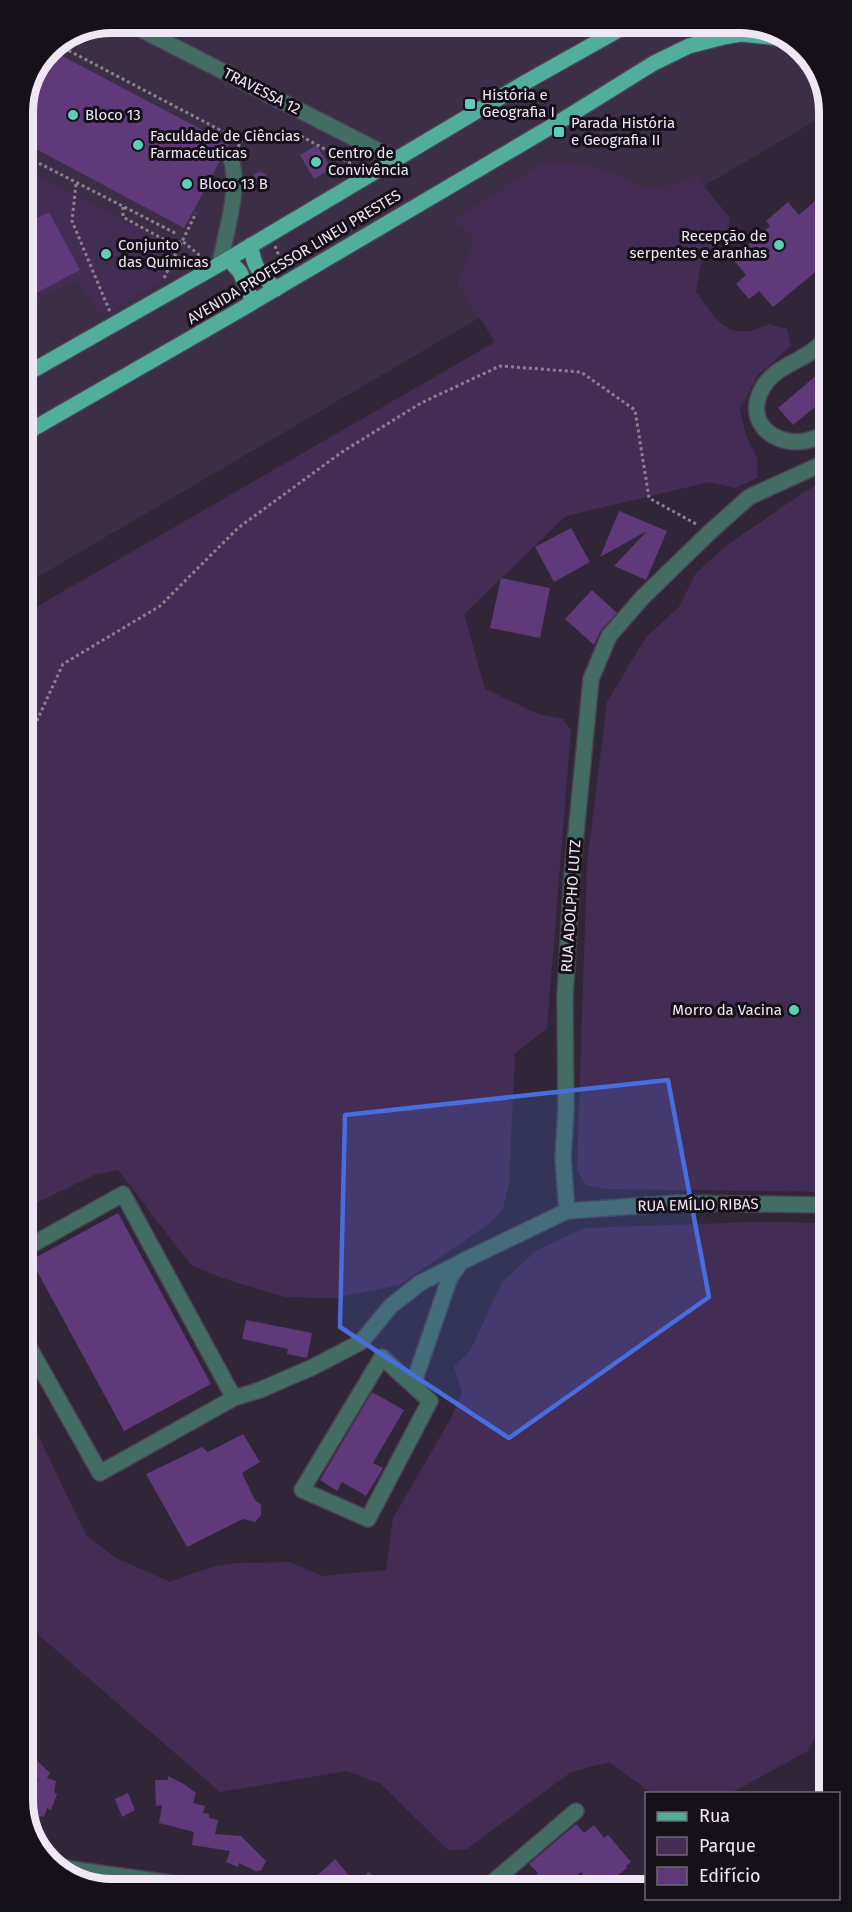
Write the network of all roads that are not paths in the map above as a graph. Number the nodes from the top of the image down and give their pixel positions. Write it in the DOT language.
graph roads {
  1 [pos="149,33"];
  2 [pos="613,33"];
  3 [pos="761,36"];
  4 [pos="395,159"];
  5 [pos="231,160"];
  6 [pos="251,245"];
  7 [pos="221,263"];
  8 [pos="282,284"];
  9 [pos="253,302"];
  10 [pos="819,347"];
  11 [pos="33,370"];
  12 [pos="33,430"];
  13 [pos="819,436"];
  14 [pos="819,465"];
  15 [pos="819,1206"];
  16 [pos="567,1211"];
  17 [pos="33,1244"];
  18 [pos="461,1262"];
  19 [pos="33,1354"];
  20 [pos="412,1385"];
  21 [pos="234,1398"];
  22 [pos="576,1811"];
  23 [pos="75,1870"];
  24 [pos="146,1879"];
  25 [pos="496,1879"];
  1 -- 4 [label="street, TRAVESSA 12"];
  2 -- 4 [label="main road"];
  3 -- 8 [label="main road, AVENIDA PROFESSOR LINEU PRESTES"];
  4 -- 6 [label="main road"];
  5 -- 7 [label="street"];
  6 -- 7 [label="main road"];
  6 -- 8 [label="main road"];
  7 -- 9 [label="main road"];
  7 -- 11 [label="main road"];
  8 -- 9 [label="main road, AVENIDA PROFESSOR LINEU PRESTES"];
  9 -- 12 [label="main road, AVENIDA PROFESSOR LINEU PRESTES"];
  10 -- 13 [label="street"];
  14 -- 16 [label="street, RUA ADOLPHO LUTZ"];
  15 -- 16 [label="street, RUA EMÍLIO RIBAS"];
  16 -- 18 [label="street"];
  17 -- 21 [label="street"];
  18 -- 20 [label="street"];
  18 -- 21 [label="street"];
  19 -- 21 [label="street"];
  20 -- 20 [label="street"];
  22 -- 25 [label="street"];
  23 -- 24 [label="street"];
}
